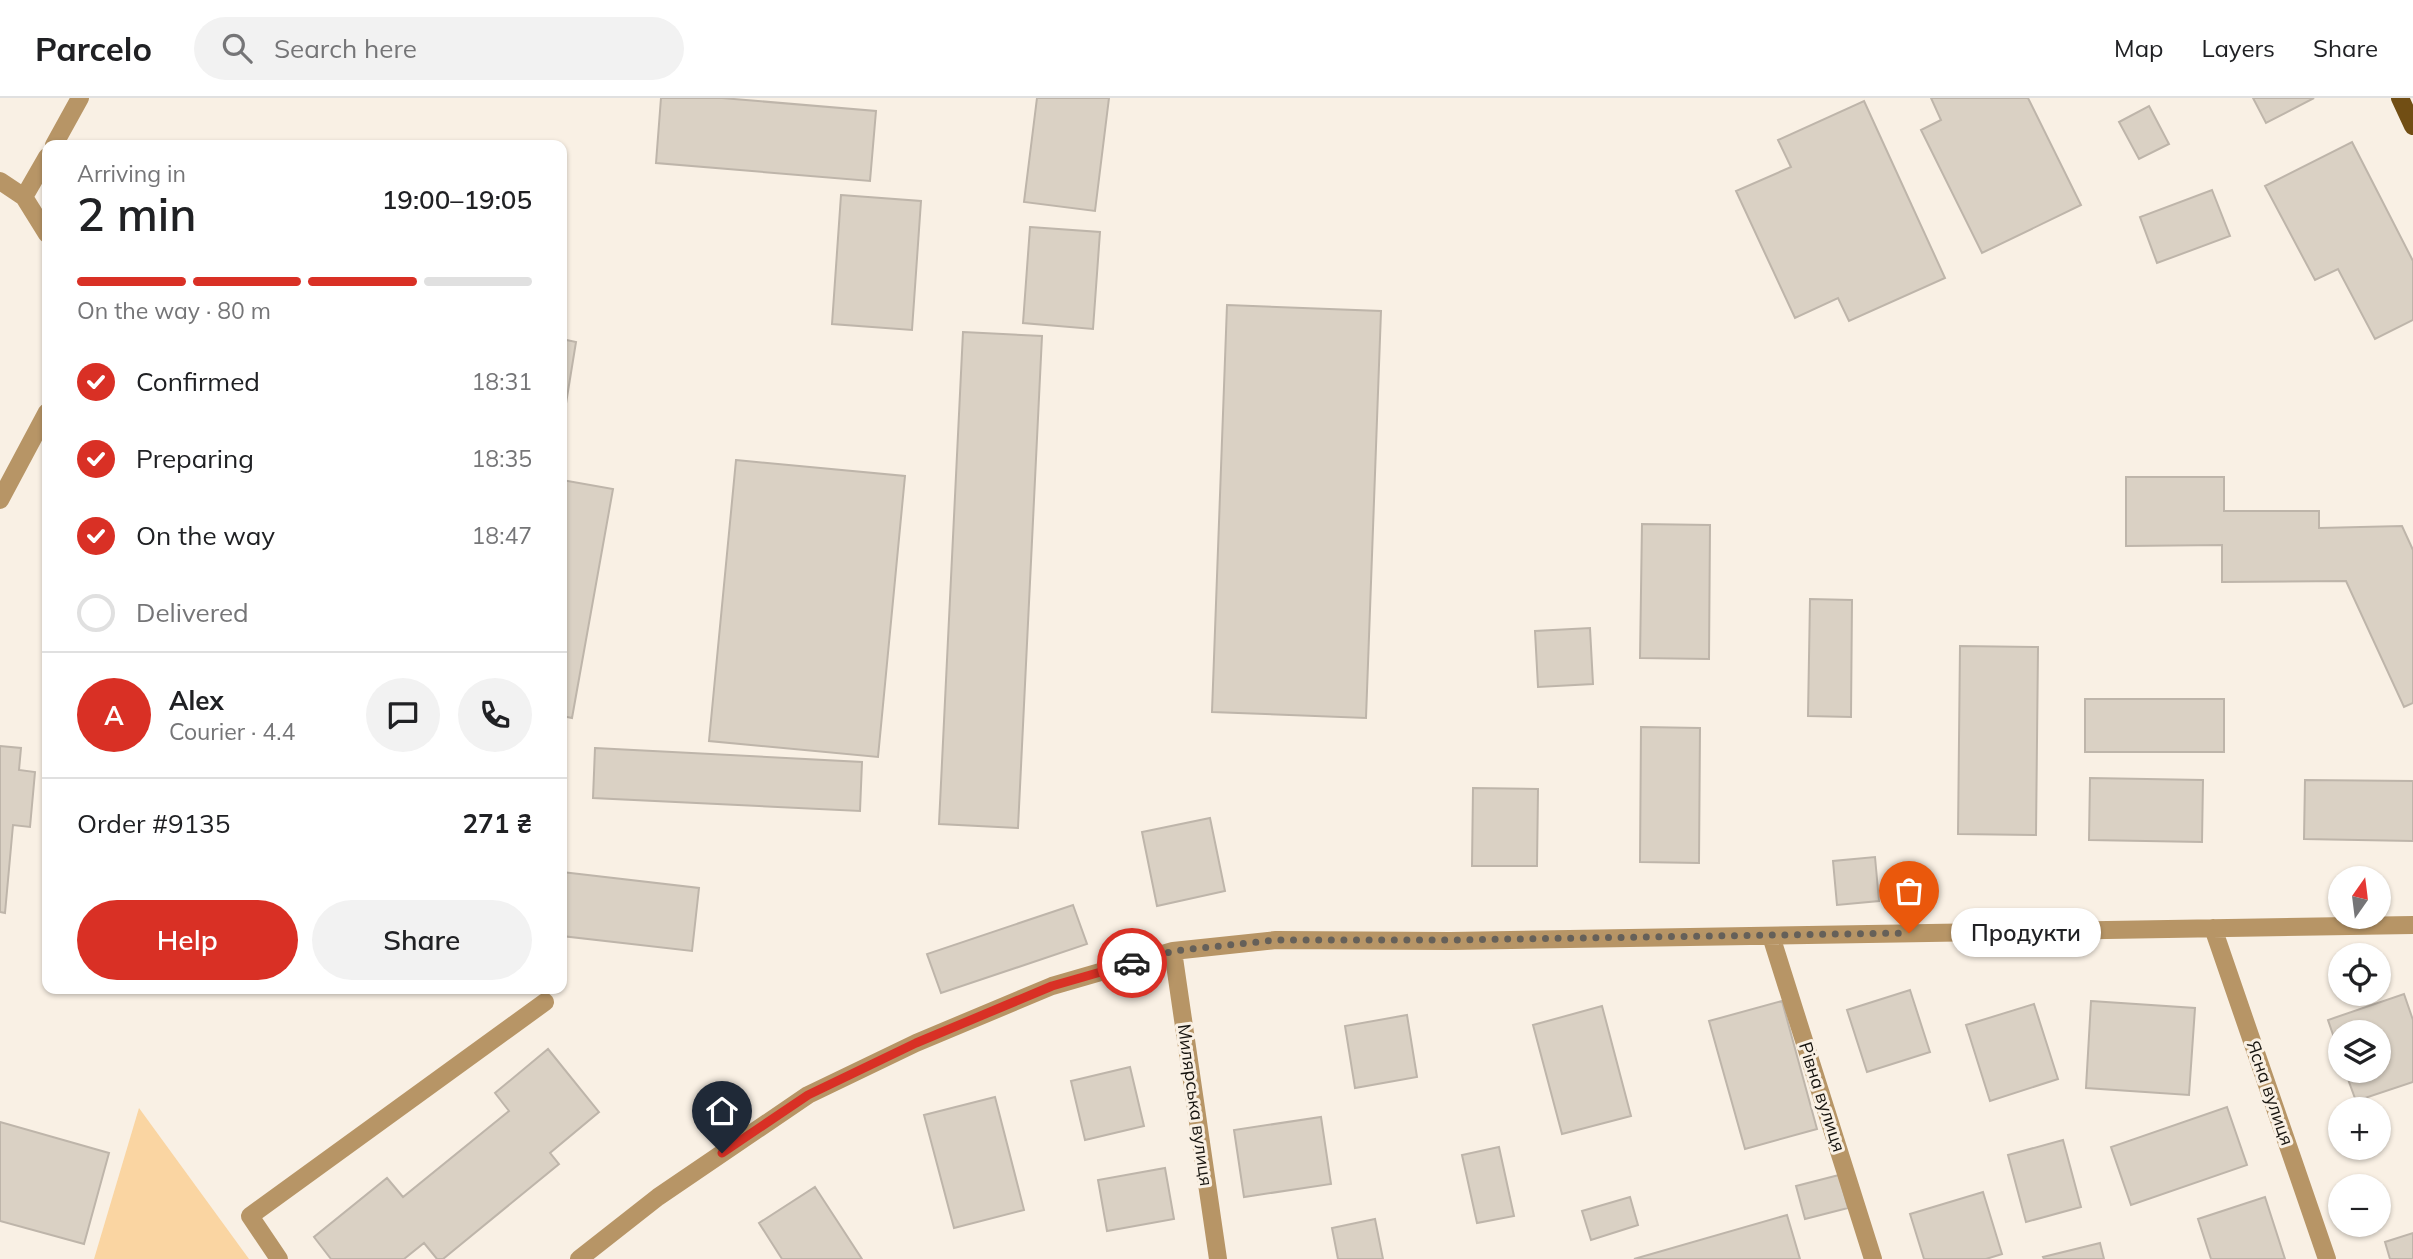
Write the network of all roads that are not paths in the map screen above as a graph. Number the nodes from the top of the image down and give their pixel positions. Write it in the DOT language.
graph roads {
  1 [pos="80,98"];
  2 [pos="2400,98"];
  3 [pos="2413,125"];
  4 [pos="57,140"];
  5 [pos="42,166"];
  6 [pos="0,181"];
  7 [pos="24,197"];
  8 [pos="42,226"];
  9 [pos="42,421"];
  10 [pos="0,500"];
  11 [pos="2413,925"];
  12 [pos="2213,928"];
  13 [pos="1771,936"];
  14 [pos="1173,951"];
  15 [pos="545,1002"];
  16 [pos="279,1259"];
  17 [pos="579,1259"];
  18 [pos="1218,1259"];
  19 [pos="1873,1259"];
  20 [pos="2327,1259"];
  1 -- 4 [label="street"];
  2 -- 3 [label="main road"];
  5 -- 7 [label="street"];
  6 -- 7 [label="street"];
  7 -- 8 [label="street"];
  9 -- 10 [label="street"];
  11 -- 12 [label="street"];
  12 -- 13 [label="street"];
  12 -- 20 [label="street, Ясна вулиця"];
  13 -- 14 [label="street"];
  13 -- 19 [label="street, Рівна вулиця"];
  14 -- 17 [label="street"];
  14 -- 18 [label="street, Милярська вулиця"];
  15 -- 16 [label="street"];
}
